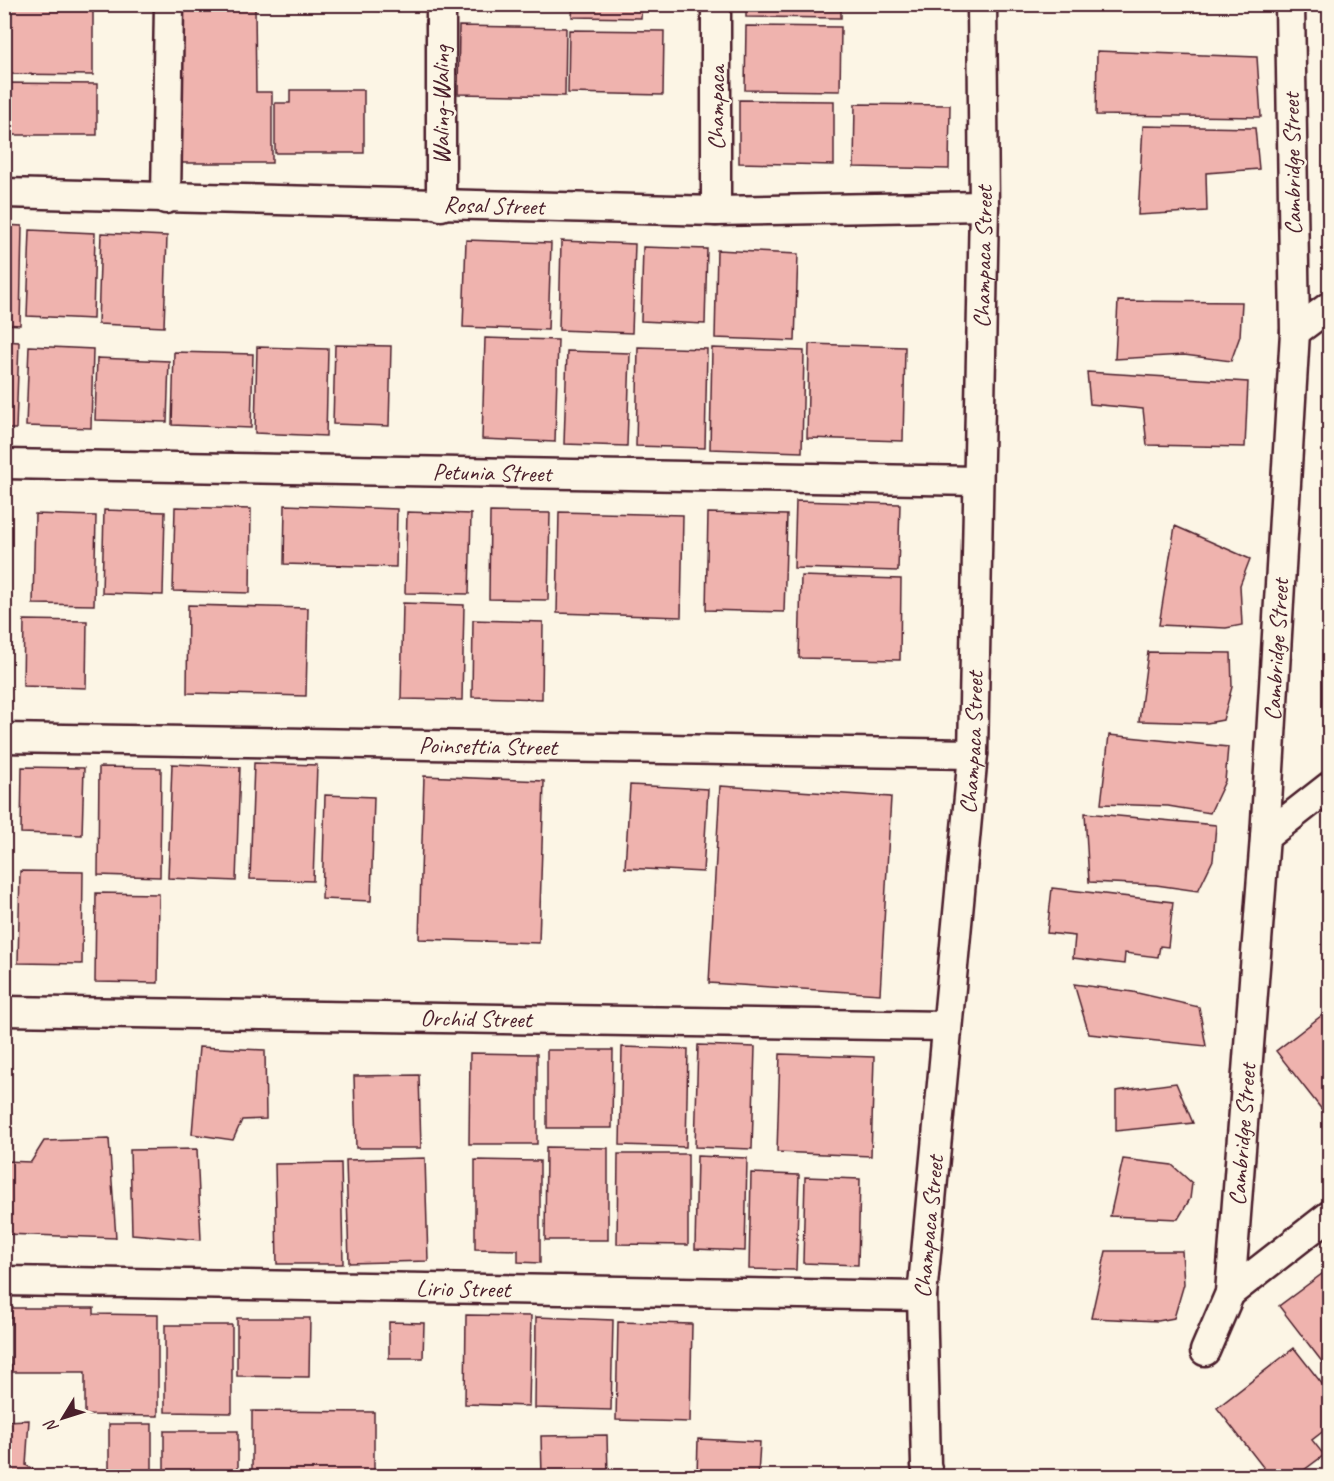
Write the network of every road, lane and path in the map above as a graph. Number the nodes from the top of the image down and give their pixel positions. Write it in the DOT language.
graph roads {
  1 [pos="169,4"];
  2 [pos="441,4"];
  3 [pos="716,4"];
  4 [pos="982,4"];
  5 [pos="1290,4"];
  6 [pos="4,193"];
  7 [pos="166,199"];
  8 [pos="441,206"];
  9 [pos="984,206"];
  10 [pos="716,211"];
  11 [pos="1329,306"];
  12 [pos="1295,332"];
  13 [pos="4,464"];
  14 [pos="977,481"];
  15 [pos="4,738"];
  16 [pos="973,754"];
  17 [pos="1329,786"];
  18 [pos="1265,837"];
  19 [pos="4,1011"];
  20 [pos="947,1026"];
  21 [pos="1329,1215"];
  22 [pos="4,1281"];
  23 [pos="1230,1293"];
  24 [pos="922,1296"];
  25 [pos="1205,1351"];
  26 [pos="929,1476"];
  1 -- 7 [label="street"];
  2 -- 8 [label="street, Waling-Waling"];
  3 -- 10 [label="street, Champaca"];
  4 -- 9 [label="street, Champaca Street"];
  5 -- 12 [label="street, Cambridge Street"];
  6 -- 7 [label="street, Rosal Street"];
  7 -- 8 [label="street, Rosal Street"];
  8 -- 10 [label="street, Rosal Street"];
  9 -- 10 [label="street, Rosal Street"];
  9 -- 14 [label="street, Champaca Street"];
  11 -- 12 [label="street"];
  12 -- 18 [label="street, Cambridge Street"];
  13 -- 14 [label="street, Petunia Street"];
  14 -- 16 [label="street, Champaca Street"];
  15 -- 16 [label="street, Poinsettia Street"];
  16 -- 20 [label="street, Champaca Street"];
  17 -- 18 [label="street"];
  18 -- 23 [label="street, Cambridge Street"];
  19 -- 20 [label="street, Orchid Street"];
  20 -- 24 [label="street, Champaca Street"];
  21 -- 23 [label="street, Cambridge Street"];
  22 -- 24 [label="street, Lirio Street"];
  23 -- 25 [label="street, Cambridge Street"];
  24 -- 26 [label="street, Champaca Street"];
}
